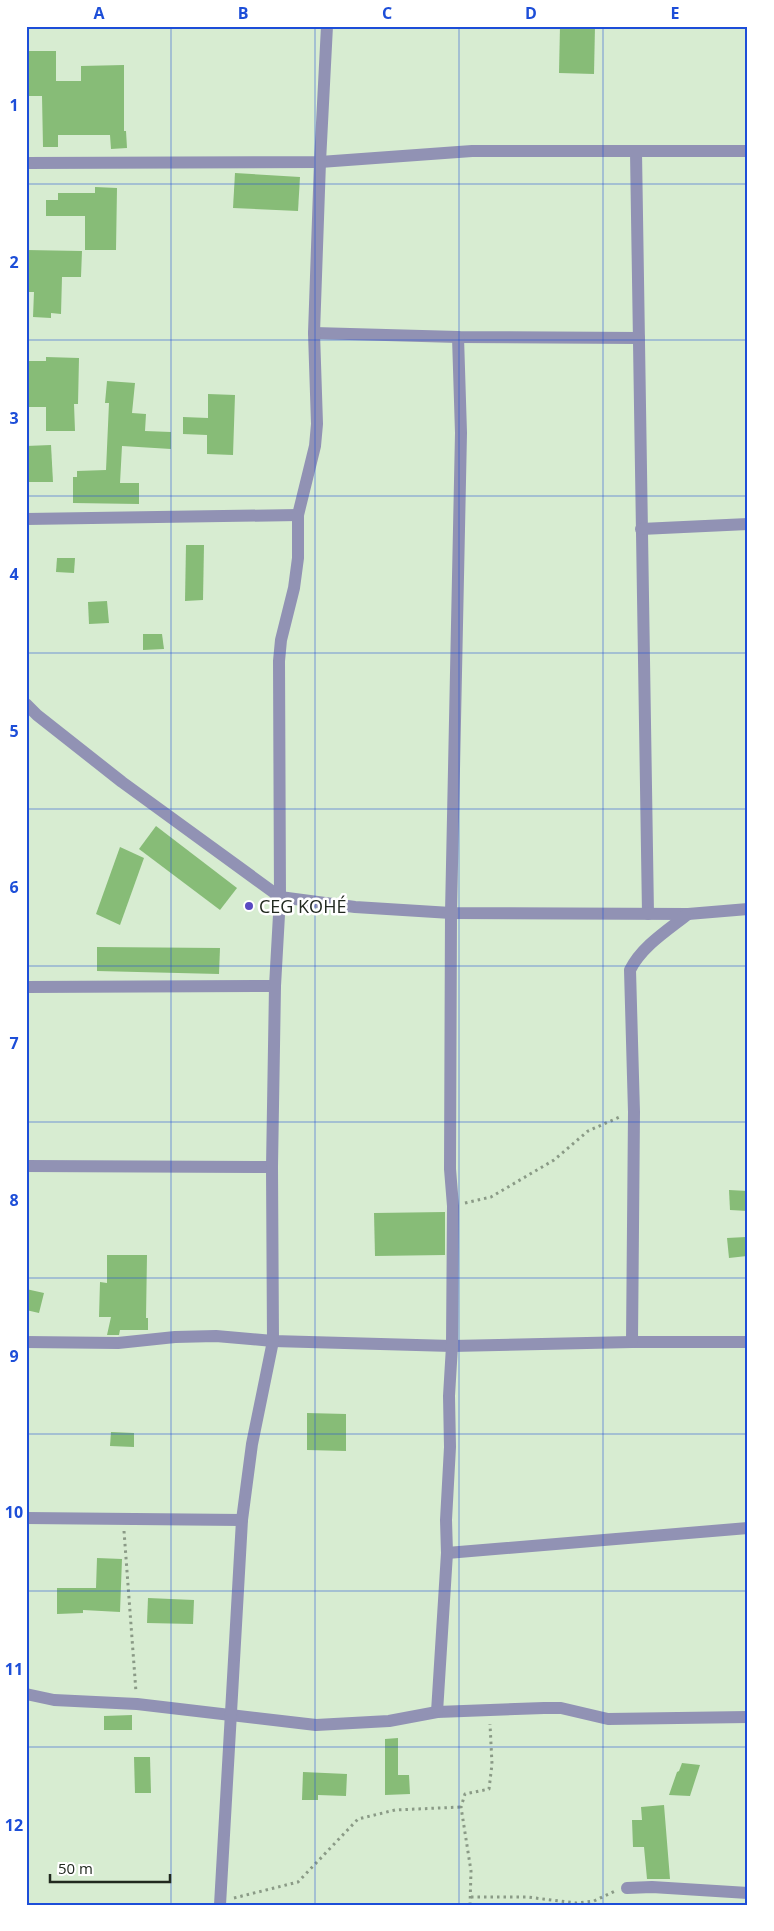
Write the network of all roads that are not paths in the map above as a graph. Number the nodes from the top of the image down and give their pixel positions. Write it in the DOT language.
graph roads {
  1 [pos="327,26"];
  2 [pos="748,151"];
  3 [pos="636,152"];
  4 [pos="320,162"];
  5 [pos="26,163"];
  6 [pos="314,333"];
  7 [pos="458,337"];
  8 [pos="639,338"];
  9 [pos="298,515"];
  10 [pos="26,519"];
  11 [pos="748,524"];
  12 [pos="641,528"];
  13 [pos="26,704"];
  14 [pos="280,897"];
  15 [pos="748,908"];
  16 [pos="451,913"];
  17 [pos="648,914"];
  18 [pos="688,914"];
  19 [pos="274,986"];
  20 [pos="26,987"];
  21 [pos="26,1166"];
  22 [pos="272,1167"];
  23 [pos="273,1341"];
  24 [pos="26,1342"];
  25 [pos="632,1342"];
  26 [pos="748,1342"];
  27 [pos="452,1346"];
  28 [pos="26,1518"];
  29 [pos="242,1520"];
  30 [pos="748,1528"];
  31 [pos="447,1552"];
  32 [pos="26,1694"];
  33 [pos="437,1712"];
  34 [pos="232,1715"];
  35 [pos="748,1717"];
  36 [pos="627,1888"];
  37 [pos="748,1893"];
  38 [pos="221,1903"];
  1 -- 4 [label="street"];
  2 -- 3 [label="street"];
  3 -- 4 [label="street"];
  3 -- 8 [label="street"];
  4 -- 5 [label="street"];
  4 -- 6 [label="street"];
  6 -- 7 [label="street"];
  6 -- 9 [label="street"];
  7 -- 8 [label="street"];
  7 -- 16 [label="street"];
  8 -- 12 [label="street"];
  9 -- 10 [label="street"];
  9 -- 14 [label="street"];
  11 -- 12 [label="street"];
  12 -- 17 [label="street"];
  13 -- 14 [label="street"];
  14 -- 16 [label="street"];
  14 -- 19 [label="street"];
  15 -- 18 [label="street"];
  16 -- 17 [label="street"];
  16 -- 27 [label="street"];
  17 -- 18 [label="street"];
  18 -- 25 [label="street"];
  19 -- 20 [label="street"];
  19 -- 22 [label="street"];
  21 -- 22 [label="street"];
  22 -- 23 [label="street"];
  23 -- 24 [label="street"];
  23 -- 27 [label="street"];
  23 -- 29 [label="street"];
  25 -- 26 [label="street"];
  25 -- 27 [label="street"];
  27 -- 31 [label="street"];
  28 -- 29 [label="street"];
  29 -- 34 [label="street"];
  30 -- 31 [label="street"];
  31 -- 33 [label="street"];
  32 -- 34 [label="street"];
  33 -- 34 [label="street"];
  33 -- 35 [label="street"];
  34 -- 38 [label="street"];
  36 -- 37 [label="street"];
}
